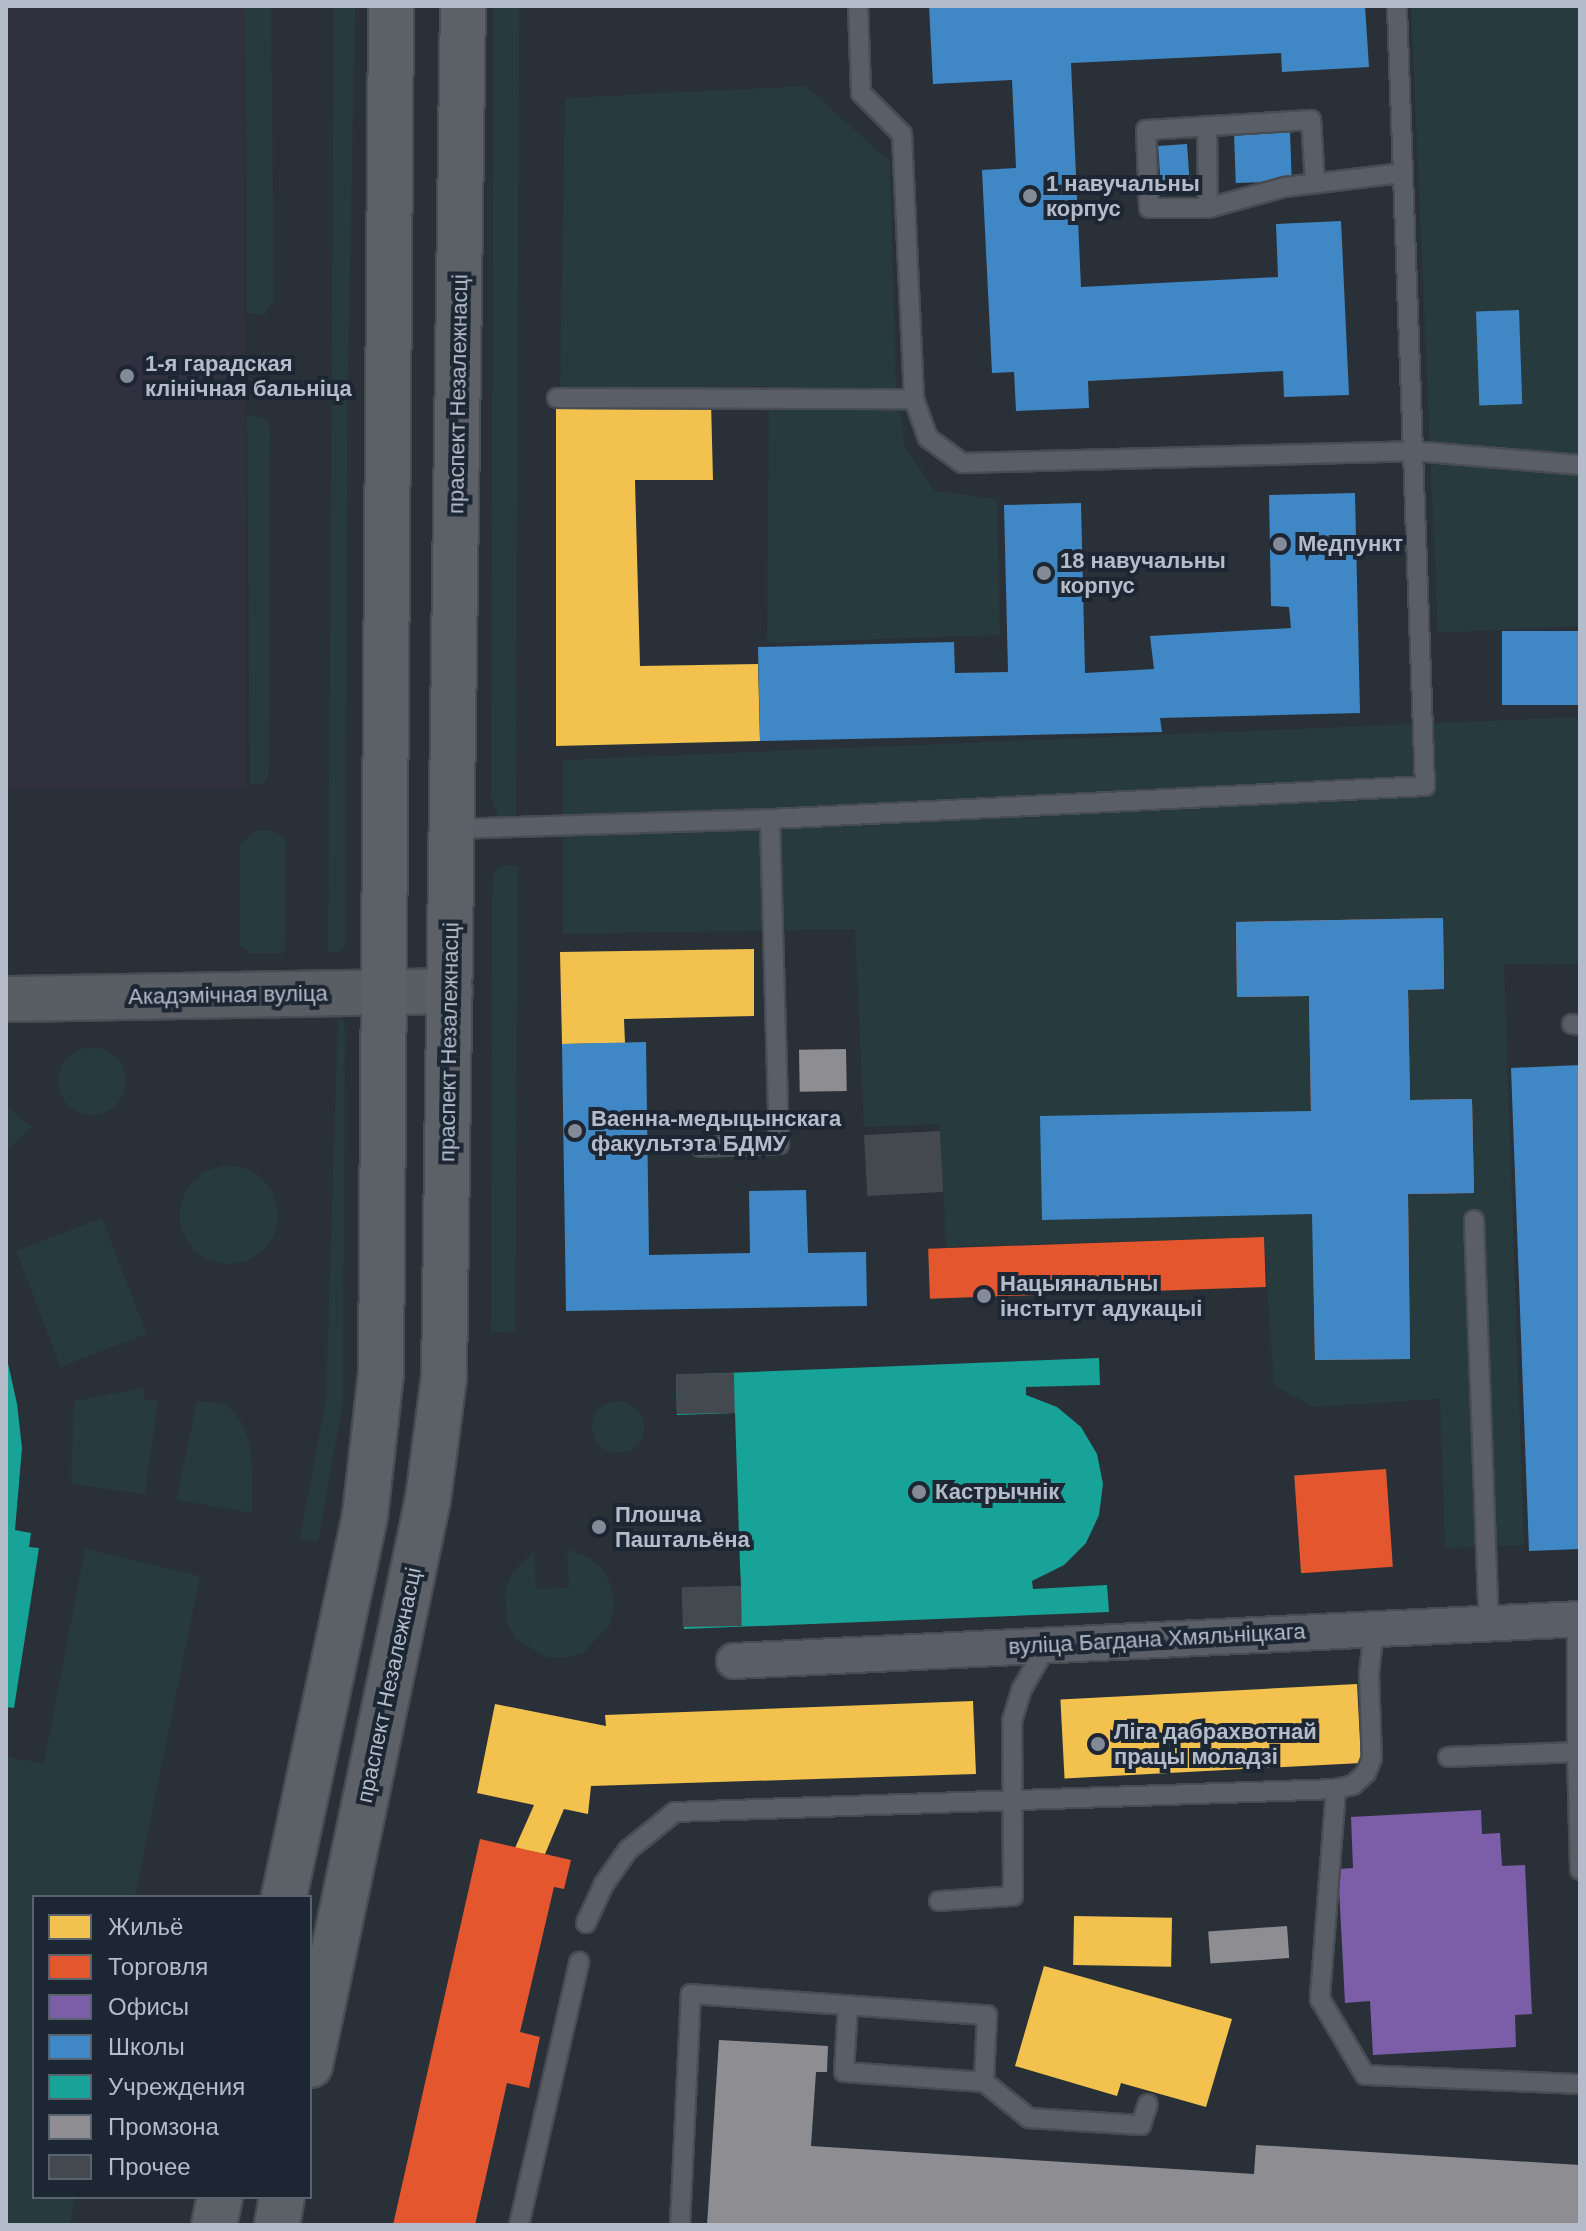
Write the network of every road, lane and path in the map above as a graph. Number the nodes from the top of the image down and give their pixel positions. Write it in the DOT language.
graph roads {
  1 [pos="391,6"];
  2 [pos="463,6"];
  3 [pos="858,6"];
  4 [pos="1397,6"];
  5 [pos="1207,126"];
  6 [pos="1403,173"];
  7 [pos="1315,183"];
  8 [pos="1208,208"];
  9 [pos="557,398"];
  10 [pos="914,399"];
  11 [pos="1413,451"];
  12 [pos="1580,465"];
  13 [pos="770,819"];
  14 [pos="453,829"];
  15 [pos="383,991"];
  16 [pos="450,991"];
  17 [pos="6,999"];
  18 [pos="701,1147"];
  19 [pos="1474,1220"];
  20 [pos="1578,1619"];
  21 [pos="1489,1624"];
  22 [pos="1374,1629"];
  23 [pos="1047,1645"];
  24 [pos="734,1661"];
  25 [pos="1577,1752"];
  26 [pos="1448,1757"];
  27 [pos="1336,1789"];
  28 [pos="1011,1802"];
  29 [pos="1580,1870"];
  30 [pos="284,1895"];
  31 [pos="939,1901"];
  32 [pos="586,1923"];
  33 [pos="579,1962"];
  34 [pos="848,2005"];
  35 [pos="312,2055"];
  36 [pos="984,2082"];
  37 [pos="1580,2084"];
  38 [pos="1148,2104"];
  39 [pos="220,2199"];
  40 [pos="282,2199"];
  41 [pos="214,2225"];
  42 [pos="277,2225"];
  43 [pos="519,2225"];
  44 [pos="680,2225"];
  1 -- 15 [label="main road"];
  2 -- 14 [label="main road, праспект Незалежнасці"];
  3 -- 10 [label="lane"];
  4 -- 6 [label="lane"];
  5 -- 7 [label="lane"];
  5 -- 8 [label="lane"];
  5 -- 8 [label="lane"];
  6 -- 7 [label="lane"];
  6 -- 11 [label="lane"];
  7 -- 8 [label="lane"];
  9 -- 10 [label="lane"];
  10 -- 11 [label="lane"];
  11 -- 12 [label="lane"];
  11 -- 13 [label="lane"];
  13 -- 14 [label="lane"];
  13 -- 18 [label="lane"];
  14 -- 16 [label="main road, праспект Незалежнасці"];
  15 -- 16 [label="street, Акадэмічная вуліца"];
  15 -- 17 [label="street, Акадэмічная вуліца"];
  15 -- 30 [label="main road"];
  16 -- 35 [label="main road, праспект Незалежнасці"];
  19 -- 21 [label="lane"];
  20 -- 21 [label="street, вуліца Багдана Хмяльніцкага"];
  20 -- 25 [label="lane"];
  21 -- 22 [label="street, вуліца Багдана Хмяльніцкага"];
  22 -- 23 [label="street, вуліца Багдана Хмяльніцкага"];
  22 -- 27 [label="lane"];
  23 -- 24 [label="street, вуліца Багдана Хмяльніцкага"];
  23 -- 28 [label="lane"];
  25 -- 26 [label="lane"];
  25 -- 29 [label="lane"];
  27 -- 28 [label="lane"];
  27 -- 37 [label="lane"];
  28 -- 31 [label="lane"];
  28 -- 32 [label="lane"];
  33 -- 43 [label="lane"];
  34 -- 36 [label="lane"];
  34 -- 36 [label="lane"];
  34 -- 44 [label="lane"];
  36 -- 38 [label="lane"];
  39 -- 41 [label="main road"];
  40 -- 42 [label="main road"];
}
